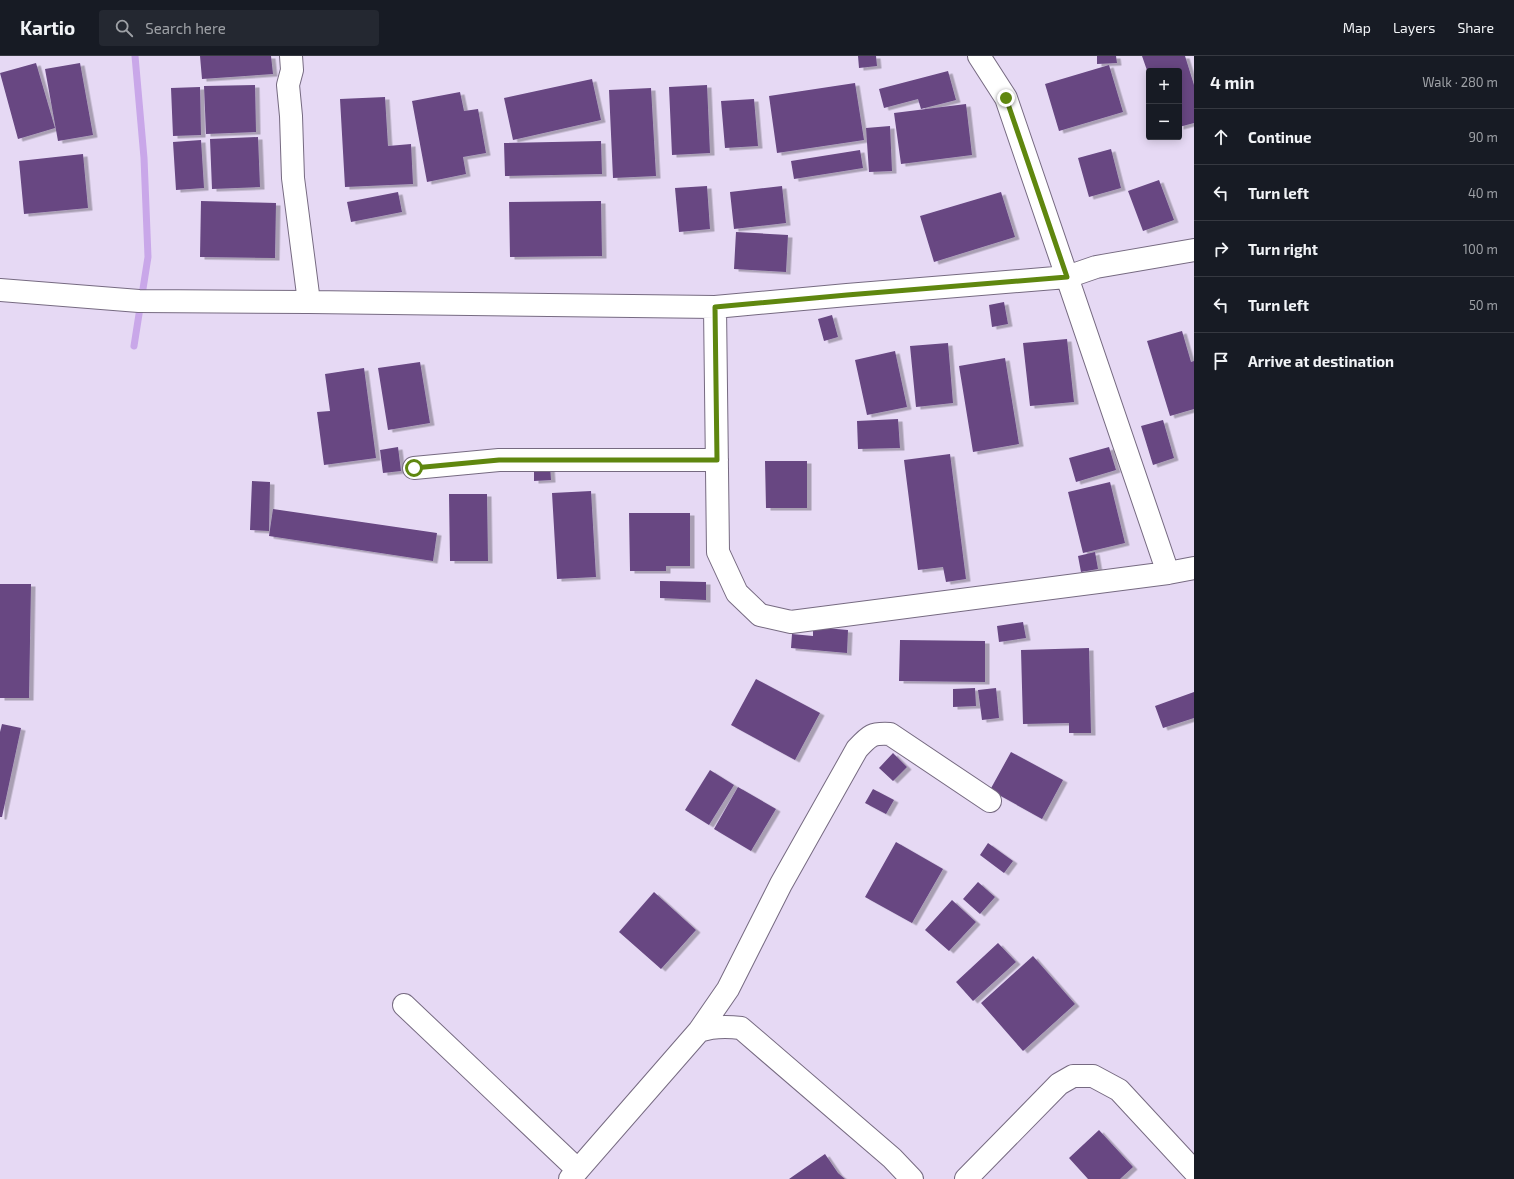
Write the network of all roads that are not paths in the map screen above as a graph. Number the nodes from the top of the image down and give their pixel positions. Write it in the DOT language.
graph roads {
  1 [pos="291,56"];
  2 [pos="979,56"];
  3 [pos="1194,250"];
  4 [pos="1067,277"];
  5 [pos="0,290"];
  6 [pos="309,302"];
  7 [pos="715,307"];
  8 [pos="717,460"];
  9 [pos="414,468"];
  10 [pos="1194,568"];
  11 [pos="1168,573"];
  12 [pos="990,800"];
  13 [pos="728,989"];
  14 [pos="404,1005"];
  15 [pos="741,1028"];
  16 [pos="699,1032"];
  17 [pos="1194,1171"];
  18 [pos="574,1175"];
  19 [pos="912,1179"];
  20 [pos="966,1179"];
  1 -- 6 [label="street"];
  2 -- 4 [label="street"];
  3 -- 4 [label="street"];
  4 -- 7 [label="street"];
  4 -- 11 [label="street"];
  5 -- 6 [label="street"];
  6 -- 7 [label="street"];
  7 -- 8 [label="street"];
  8 -- 9 [label="street"];
  8 -- 11 [label="street"];
  10 -- 11 [label="street"];
  12 -- 13 [label="street"];
  13 -- 15 [label="street"];
  13 -- 16 [label="street"];
  14 -- 18 [label="street"];
  15 -- 16 [label="street"];
  15 -- 19 [label="street"];
  16 -- 18 [label="street"];
  17 -- 20 [label="street"];
}
